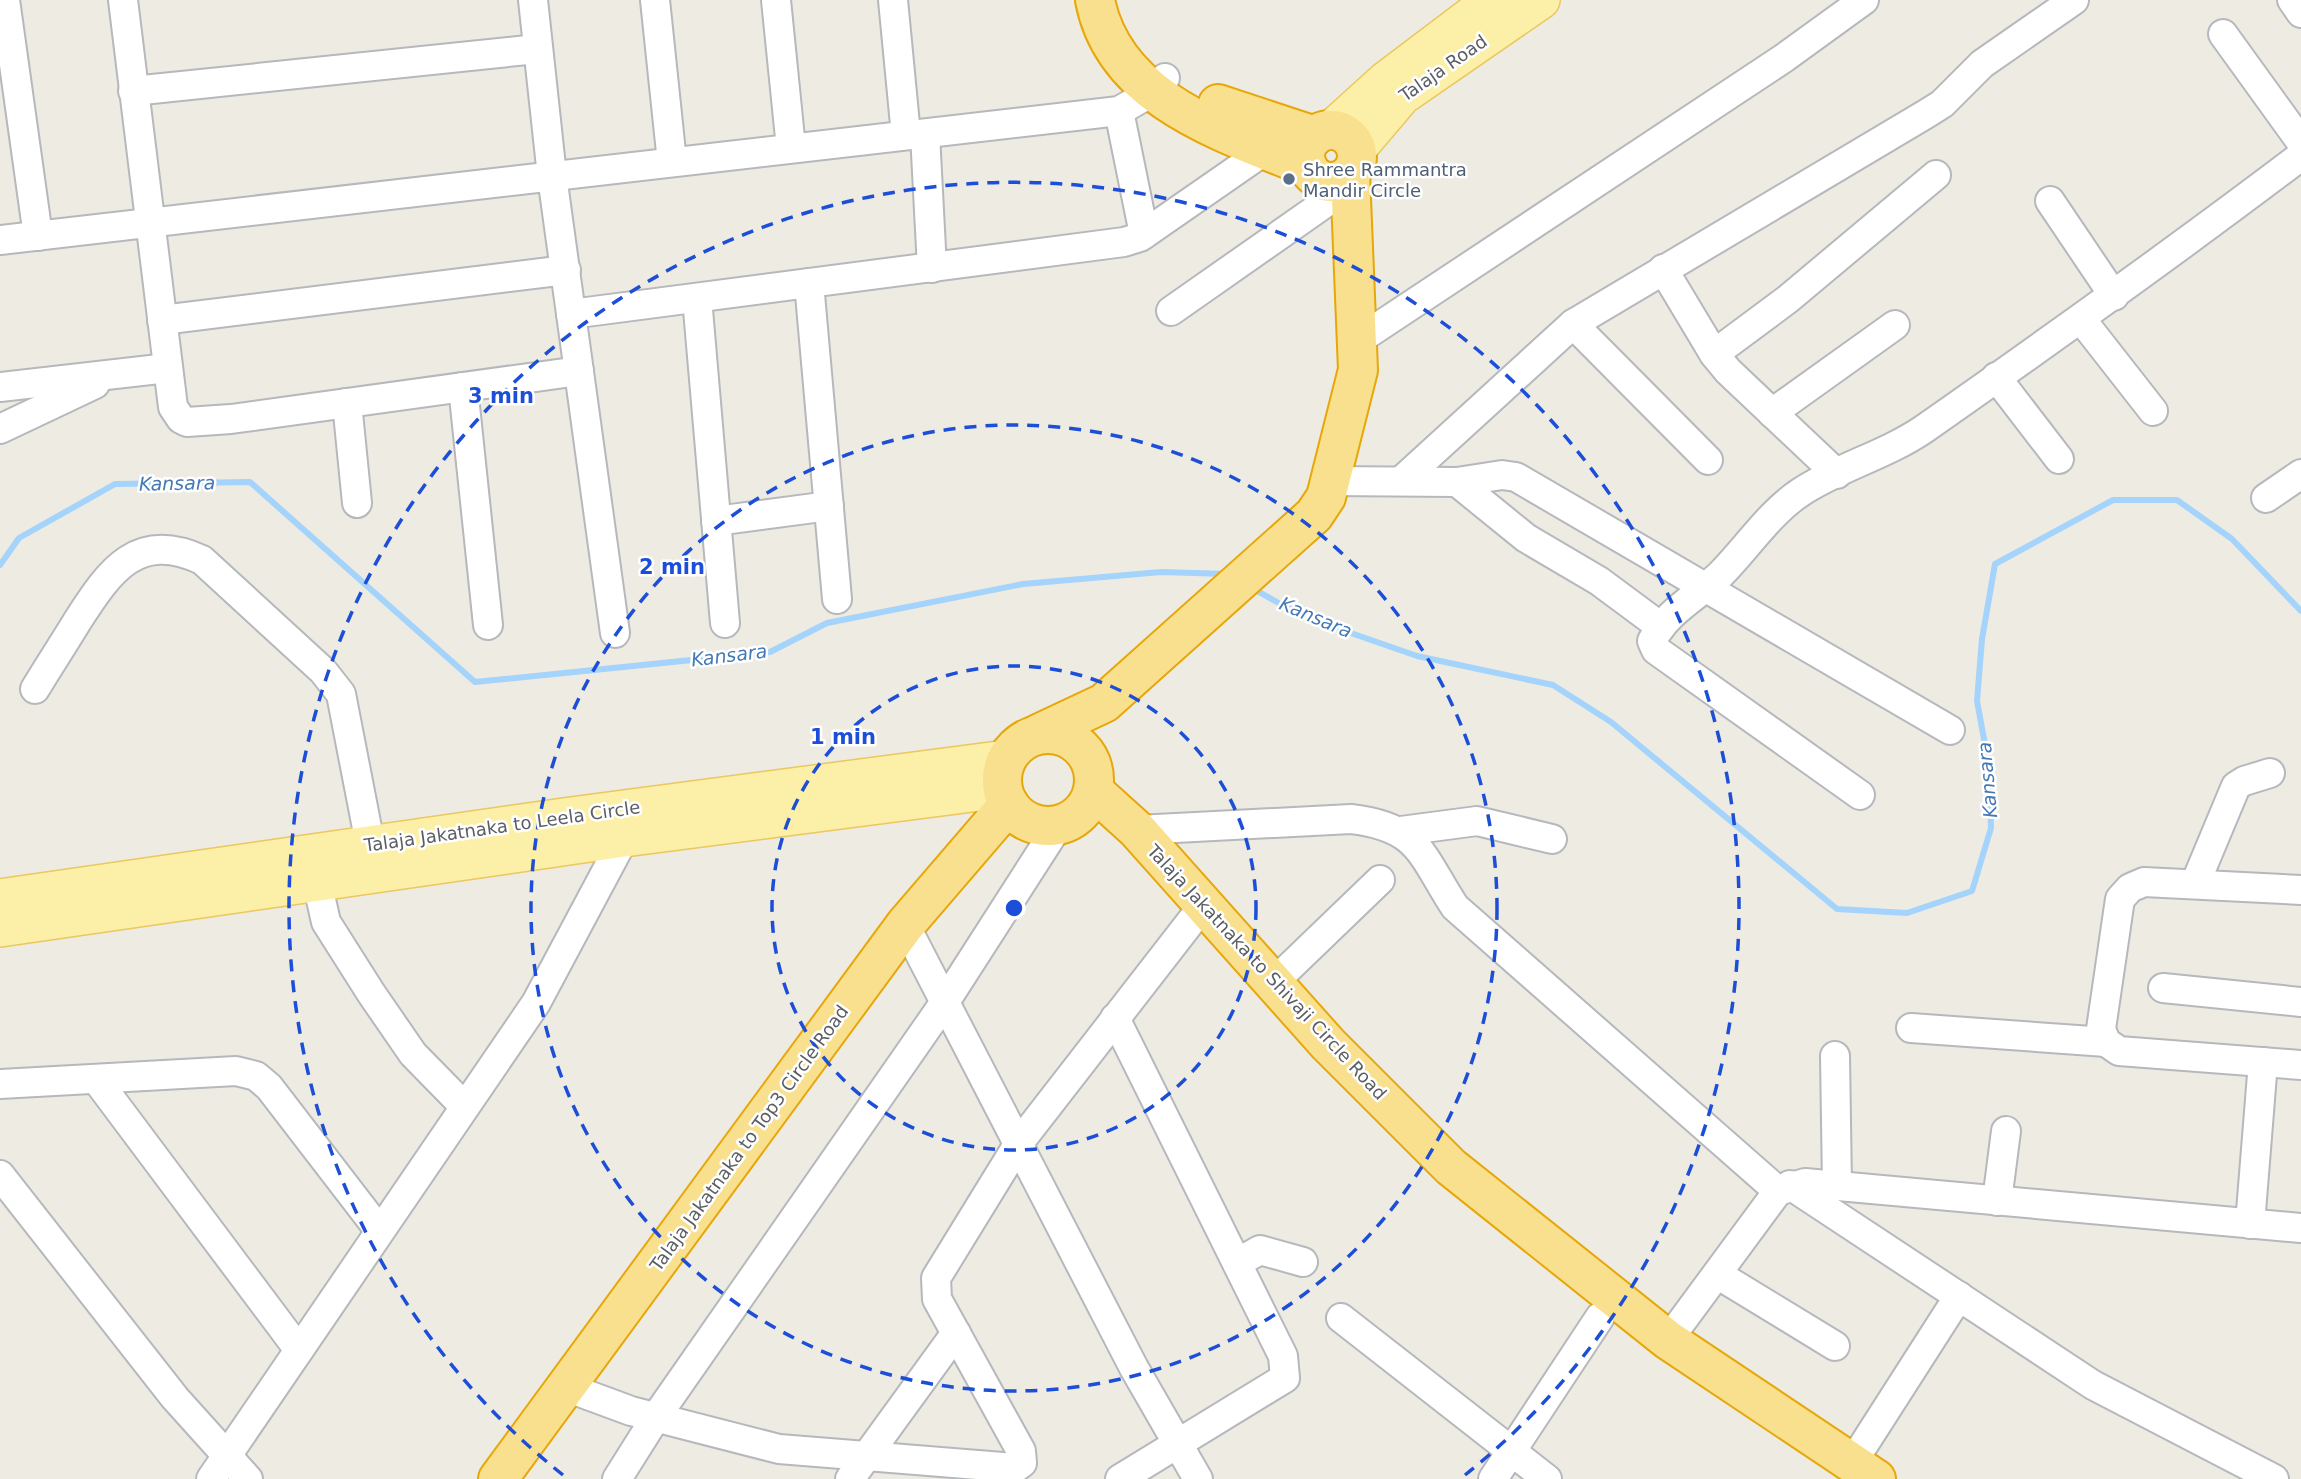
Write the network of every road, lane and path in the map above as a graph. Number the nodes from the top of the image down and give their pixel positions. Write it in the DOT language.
graph roads {
  1 [pos="5,0"];
  2 [pos="123,0"];
  3 [pos="533,0"];
  4 [pos="655,0"];
  5 [pos="776,0"];
  6 [pos="1095,0"];
  7 [pos="1114,0"];
  8 [pos="1864,0"];
  9 [pos="2074,0"];
  10 [pos="2292,0"];
  11 [pos="900,1"];
  12 [pos="1512,5"];
  13 [pos="2301,13"];
  14 [pos="2223,34"];
  15 [pos="537,48"];
  16 [pos="1159,85"];
  17 [pos="133,91"];
  18 [pos="1119,111"];
  19 [pos="915,134"];
  20 [pos="2301,142"];
  21 [pos="791,148"];
  22 [pos="1266,149"];
  23 [pos="2301,156"];
  24 [pos="672,162"];
  25 [pos="1331,163"];
  26 [pos="1936,175"];
  27 [pos="552,176"];
  28 [pos="2050,201"];
  29 [pos="149,223"];
  30 [pos="1144,234"];
  31 [pos="38,236"];
  32 [pos="0,240"];
  33 [pos="932,268"];
  34 [pos="1663,269"];
  35 [pos="566,270"];
  36 [pos="809,284"];
  37 [pos="2115,296"];
  38 [pos="696,298"];
  39 [pos="1171,311"];
  40 [pos="571,314"];
  41 [pos="2081,318"];
  42 [pos="162,320"];
  43 [pos="1573,324"];
  44 [pos="1895,325"];
  45 [pos="1357,341"];
  46 [pos="1714,354"];
  47 [pos="168,368"];
  48 [pos="579,371"];
  49 [pos="113,374"];
  50 [pos="1996,377"];
  51 [pos="0,387"];
  52 [pos="463,387"];
  53 [pos="347,403"];
  54 [pos="2153,411"];
  55 [pos="1772,413"];
  56 [pos="1344,424"];
  57 [pos="0,429"];
  58 [pos="2059,459"];
  59 [pos="1708,460"];
  60 [pos="1837,474"];
  61 [pos="2301,474"];
  62 [pos="1330,481"];
  63 [pos="1401,481"];
  64 [pos="1457,482"];
  65 [pos="2266,498"];
  66 [pos="357,503"];
  67 [pos="828,506"];
  68 [pos="716,520"];
  69 [pos="1704,588"];
  70 [pos="836,599"];
  71 [pos="725,623"];
  72 [pos="488,625"];
  73 [pos="1661,627"];
  74 [pos="615,633"];
  75 [pos="35,689"];
  76 [pos="1107,701"];
  77 [pos="1950,730"];
  78 [pos="1038,734"];
  79 [pos="2270,773"];
  80 [pos="1006,784"];
  81 [pos="1860,794"];
  82 [pos="1082,797"];
  83 [pos="633,822"];
  84 [pos="1137,830"];
  85 [pos="1401,831"];
  86 [pos="1552,839"];
  87 [pos="373,859"];
  88 [pos="1380,880"];
  89 [pos="317,882"];
  90 [pos="2195,884"];
  91 [pos="2301,890"];
  92 [pos="0,898"];
  93 [pos="1192,920"];
  94 [pos="905,925"];
  95 [pos="0,928"];
  96 [pos="1273,983"];
  97 [pos="2163,988"];
  98 [pos="945,1002"];
  99 [pos="2301,1002"];
  100 [pos="1115,1018"];
  101 [pos="1911,1028"];
  102 [pos="2106,1042"];
  103 [pos="1835,1056"];
  104 [pos="2263,1062"];
  105 [pos="2301,1065"];
  106 [pos="96,1079"];
  107 [pos="0,1084"];
  108 [pos="464,1106"];
  109 [pos="2006,1131"];
  110 [pos="1019,1143"];
  111 [pos="0,1175"];
  112 [pos="1837,1186"];
  113 [pos="1784,1188"];
  114 [pos="1997,1201"];
  115 [pos="2250,1224"];
  116 [pos="2301,1228"];
  117 [pos="379,1230"];
  118 [pos="1303,1262"];
  119 [pos="1237,1263"];
  120 [pos="1717,1274"];
  121 [pos="1959,1296"];
  122 [pos="1341,1318"];
  123 [pos="1600,1318"];
  124 [pos="956,1333"];
  125 [pos="1668,1340"];
  126 [pos="1835,1346"];
  127 [pos="299,1350"];
  128 [pos="566,1387"];
  129 [pos="656,1417"];
  130 [pos="1177,1443"];
  131 [pos="1511,1451"];
  132 [pos="857,1467"];
  133 [pos="220,1468"];
  134 [pos="1852,1474"];
  135 [pos="248,1479"];
  136 [pos="498,1479"];
  137 [pos="617,1479"];
  138 [pos="1120,1479"];
  139 [pos="1198,1479"];
  140 [pos="1493,1479"];
  141 [pos="1547,1479"];
  142 [pos="2274,1479"];
  1 -- 31 [label="street"];
  2 -- 17 [label="street"];
  3 -- 15 [label="street"];
  4 -- 24 [label="street"];
  5 -- 21 [label="street"];
  6 -- 16 [label="highway"];
  7 -- 16 [label="highway"];
  8 -- 45 [label="street"];
  9 -- 34 [label="street"];
  10 -- 13 [label="street"];
  11 -- 19 [label="street"];
  12 -- 25 [label="main road, Talaja Road"];
  14 -- 20 [label="street"];
  15 -- 17 [label="street"];
  15 -- 27 [label="street"];
  16 -- 18 [label="street"];
  16 -- 22 [label="highway"];
  16 -- 25 [label="highway"];
  17 -- 29 [label="street"];
  18 -- 19 [label="street"];
  18 -- 30 [label="street"];
  19 -- 21 [label="street"];
  19 -- 33 [label="street"];
  21 -- 24 [label="street"];
  22 -- 25 [label="highway"];
  22 -- 30 [label="street"];
  23 -- 37 [label="street"];
  24 -- 27 [label="street"];
  25 -- 39 [label="street"];
  25 -- 45 [label="highway"];
  25 -- 56 [label="highway"];
  26 -- 46 [label="street"];
  27 -- 29 [label="street"];
  27 -- 35 [label="street"];
  28 -- 37 [label="street"];
  29 -- 31 [label="street"];
  29 -- 42 [label="street"];
  30 -- 33 [label="street"];
  31 -- 32 [label="street"];
  33 -- 36 [label="street"];
  34 -- 43 [label="street"];
  34 -- 46 [label="street"];
  35 -- 40 [label="street"];
  35 -- 42 [label="street"];
  36 -- 38 [label="street"];
  36 -- 67 [label="street"];
  37 -- 41 [label="street"];
  38 -- 40 [label="street"];
  38 -- 68 [label="street"];
  40 -- 48 [label="street"];
  41 -- 50 [label="street"];
  41 -- 54 [label="street"];
  42 -- 47 [label="street"];
  43 -- 59 [label="street"];
  43 -- 63 [label="street"];
  44 -- 55 [label="street"];
  45 -- 56 [label="highway"];
  46 -- 55 [label="street"];
  47 -- 49 [label="street"];
  47 -- 53 [label="street"];
  48 -- 52 [label="street"];
  48 -- 74 [label="street"];
  49 -- 51 [label="street"];
  49 -- 57 [label="street"];
  50 -- 58 [label="street"];
  50 -- 60 [label="street"];
  52 -- 53 [label="street"];
  52 -- 72 [label="street"];
  53 -- 66 [label="street"];
  55 -- 60 [label="street"];
  56 -- 62 [label="highway"];
  60 -- 69 [label="street"];
  61 -- 65 [label="street"];
  62 -- 63 [label="street"];
  62 -- 76 [label="highway"];
  63 -- 64 [label="street"];
  64 -- 69 [label="street"];
  64 -- 73 [label="street"];
  67 -- 68 [label="street"];
  67 -- 70 [label="street"];
  68 -- 71 [label="street"];
  69 -- 73 [label="street"];
  69 -- 77 [label="street"];
  73 -- 81 [label="street"];
  75 -- 87 [label="street"];
  76 -- 78 [label="highway"];
  76 -- 82 [label="highway"];
  78 -- 80 [label="highway"];
  78 -- 82 [label="highway"];
  79 -- 90 [label="street"];
  80 -- 82 [label="highway"];
  80 -- 83 [label="main road, Talaja Jakatnaka to Leela Circle"];
  80 -- 94 [label="highway, Talaja Jakatnaka to Top3 Circle Road"];
  82 -- 84 [label="highway, Talaja Jakatnaka to Shivaji Circle Road"];
  82 -- 93 [label="highway, Talaja Jakatnaka to Shivaji Circle Road"];
  82 -- 98 [label="street"];
  83 -- 87 [label="main road, Talaja Jakatnaka to Leela Circle"];
  83 -- 108 [label="street"];
  84 -- 85 [label="street"];
  84 -- 96 [label="highway, Talaja Jakatnaka to Shivaji Circle Road"];
  85 -- 86 [label="street"];
  85 -- 113 [label="street"];
  87 -- 89 [label="main road, Talaja Jakatnaka to Leela Circle"];
  87 -- 92 [label="main road, Talaja Jakatnaka to Leela Circle"];
  88 -- 96 [label="street"];
  89 -- 95 [label="main road, Talaja Jakatnaka to Leela Circle"];
  89 -- 108 [label="street"];
  90 -- 91 [label="street"];
  90 -- 102 [label="street"];
  93 -- 100 [label="street"];
  93 -- 123 [label="highway, Talaja Jakatnaka to Shivaji Circle Road"];
  94 -- 98 [label="street"];
  94 -- 128 [label="highway, Talaja Jakatnaka to Top3 Circle Road"];
  96 -- 125 [label="highway, Talaja Jakatnaka to Shivaji Circle Road"];
  97 -- 99 [label="street"];
  98 -- 110 [label="street"];
  98 -- 129 [label="street"];
  100 -- 110 [label="street"];
  100 -- 119 [label="street"];
  101 -- 102 [label="street"];
  102 -- 104 [label="street"];
  103 -- 112 [label="street"];
  104 -- 105 [label="street"];
  104 -- 115 [label="street"];
  106 -- 107 [label="street"];
  106 -- 117 [label="street"];
  106 -- 127 [label="street"];
  108 -- 117 [label="street"];
  109 -- 114 [label="street"];
  110 -- 124 [label="street"];
  110 -- 130 [label="street"];
  111 -- 133 [label="street"];
  112 -- 113 [label="street"];
  112 -- 114 [label="street"];
  113 -- 120 [label="street"];
  113 -- 121 [label="street"];
  114 -- 115 [label="street"];
  115 -- 116 [label="street"];
  117 -- 127 [label="street"];
  118 -- 119 [label="street"];
  119 -- 130 [label="street"];
  120 -- 125 [label="street"];
  120 -- 126 [label="street"];
  121 -- 134 [label="street"];
  121 -- 142 [label="street"];
  122 -- 131 [label="street"];
  123 -- 131 [label="street"];
  123 -- 134 [label="highway, Talaja Jakatnaka to Shivaji Circle Road"];
  124 -- 132 [label="street"];
  124 -- 132 [label="street"];
  125 -- 134 [label="highway, Talaja Jakatnaka to Shivaji Circle Road"];
  127 -- 133 [label="street"];
  128 -- 129 [label="street"];
  128 -- 136 [label="highway, Talaja Jakatnaka to Top3 Circle Road"];
  129 -- 132 [label="street"];
  129 -- 137 [label="street"];
  130 -- 138 [label="street"];
  130 -- 139 [label="street"];
  131 -- 140 [label="street"];
  131 -- 141 [label="street"];
  133 -- 135 [label="street"];
}
